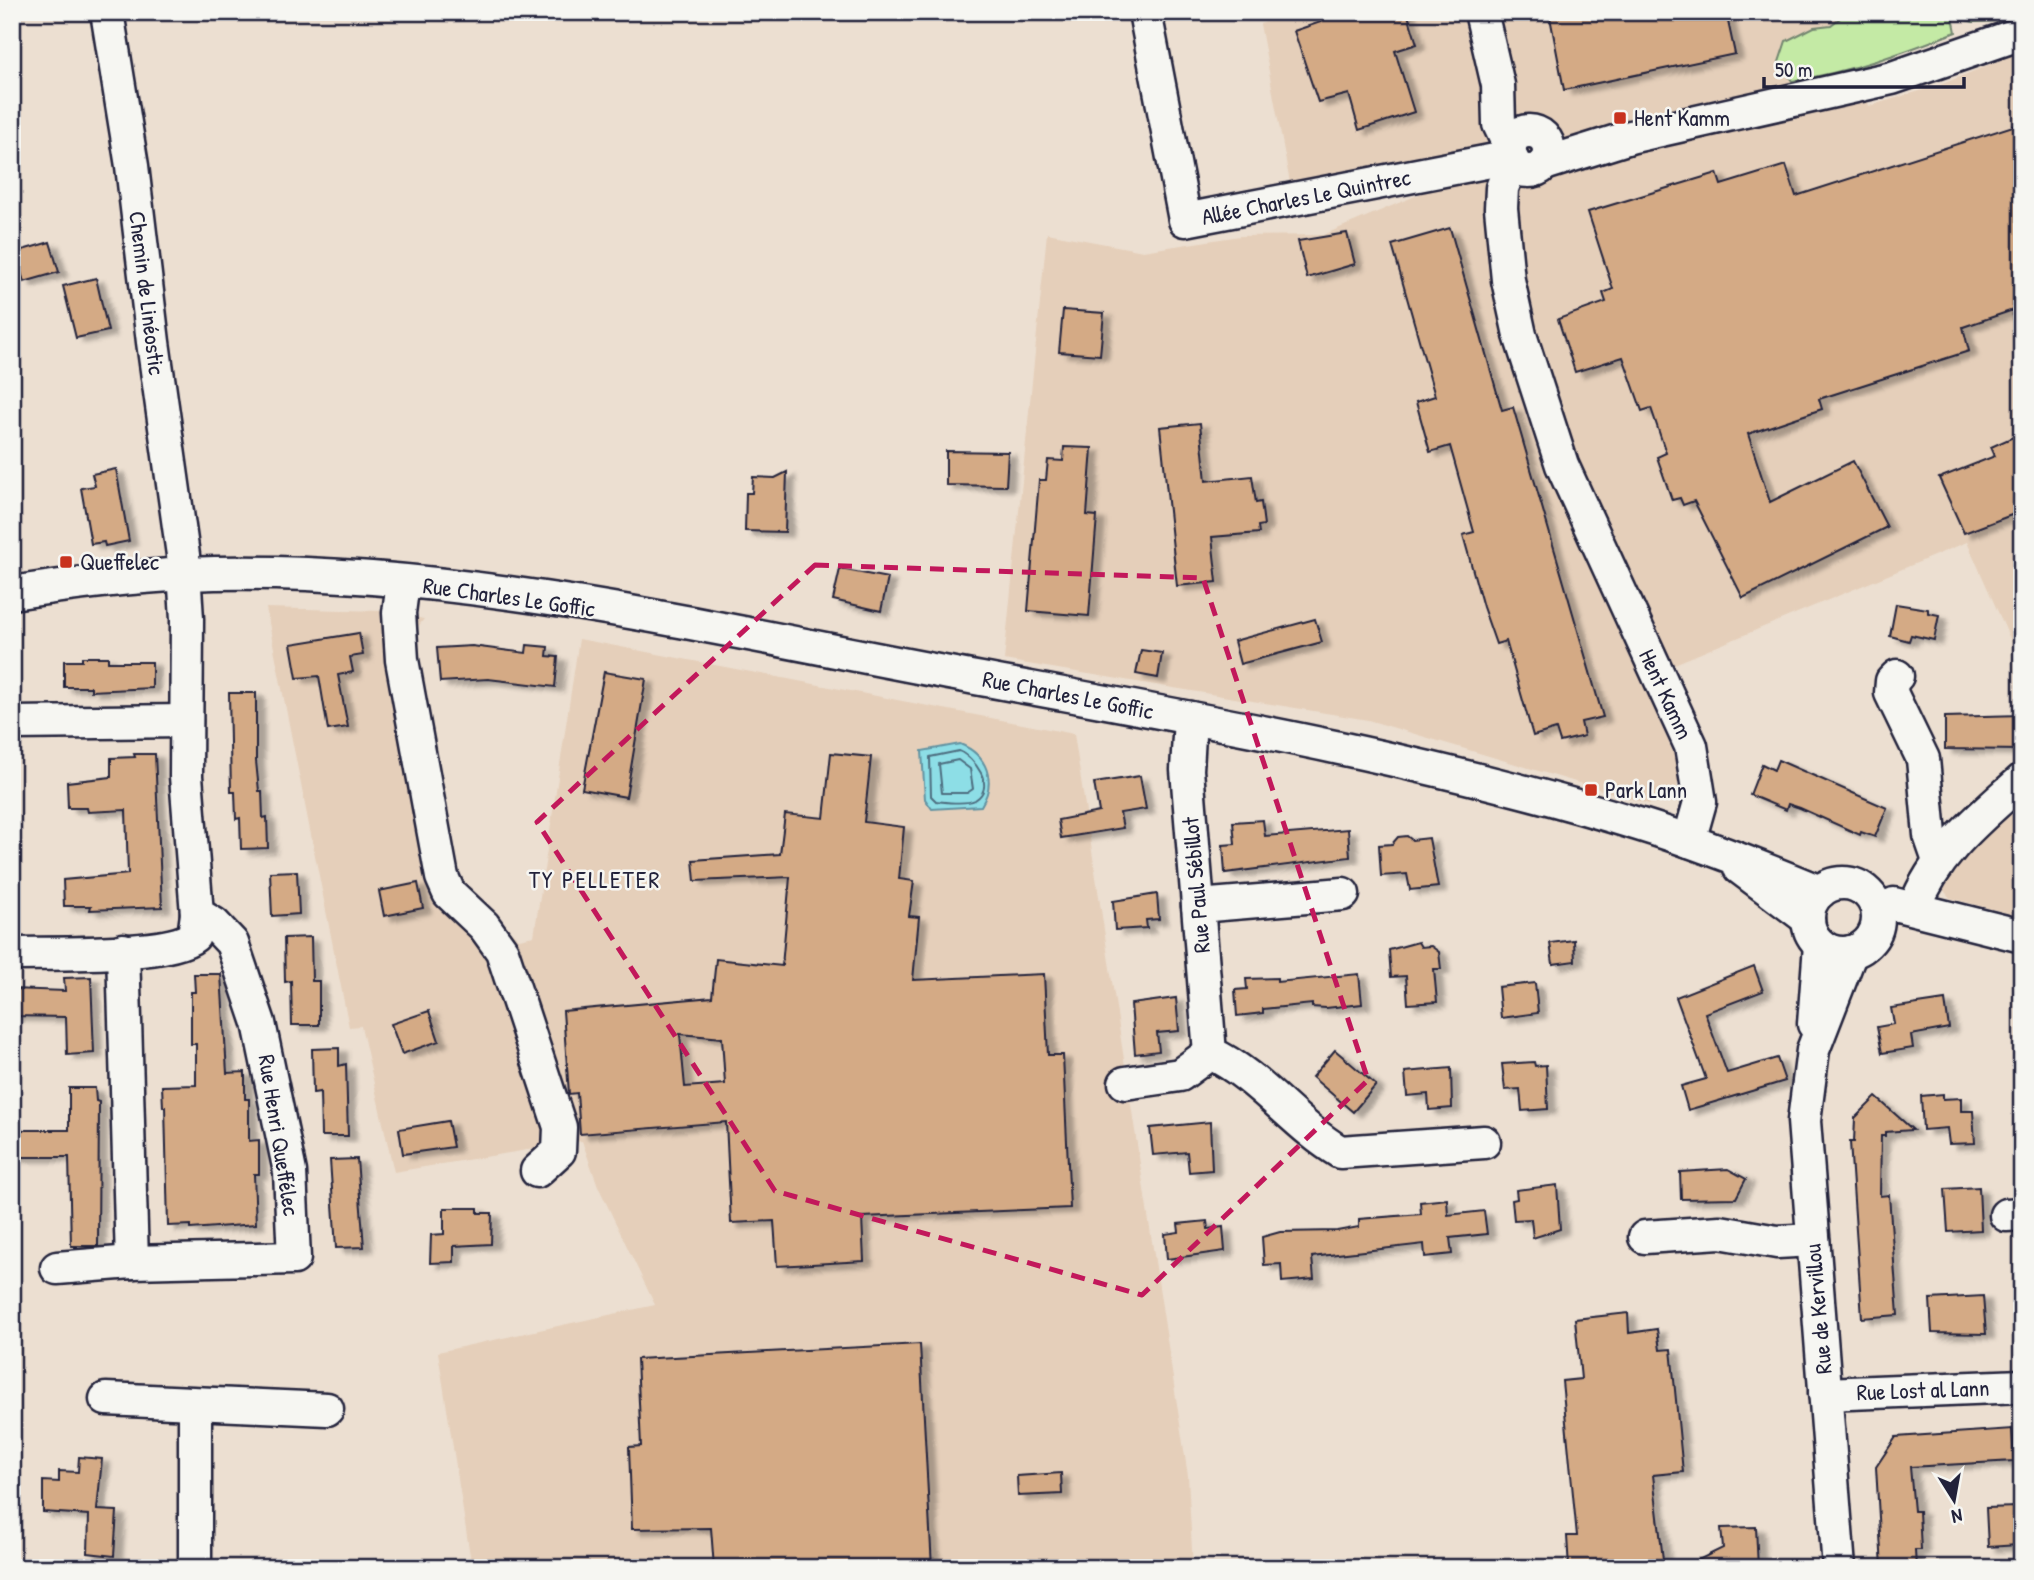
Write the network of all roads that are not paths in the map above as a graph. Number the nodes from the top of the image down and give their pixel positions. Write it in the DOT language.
graph roads {
  1 [pos="107,12"];
  2 [pos="1145,12"];
  3 [pos="1481,12"];
  4 [pos="2022,33"];
  5 [pos="1528,152"];
  6 [pos="185,574"];
  7 [pos="403,582"];
  8 [pos="12,593"];
  9 [pos="1897,676"];
  10 [pos="1190,718"];
  11 [pos="186,721"];
  12 [pos="12,723"];
  13 [pos="2022,780"];
  14 [pos="1689,841"];
  15 [pos="1939,861"];
  16 [pos="1343,894"];
  17 [pos="1198,906"];
  18 [pos="1915,907"];
  19 [pos="1874,911"];
  20 [pos="197,914"];
  21 [pos="1816,919"];
  22 [pos="2022,936"];
  23 [pos="123,950"];
  24 [pos="1851,952"];
  25 [pos="12,954"];
  26 [pos="2022,955"];
  27 [pos="1813,1050"];
  28 [pos="1210,1053"];
  29 [pos="1125,1083"];
  30 [pos="1484,1142"];
  31 [pos="537,1171"];
  32 [pos="1645,1237"];
  33 [pos="1813,1240"];
  34 [pos="132,1262"];
  35 [pos="57,1268"];
  36 [pos="2022,1387"];
  37 [pos="1825,1394"];
  38 [pos="106,1399"];
  39 [pos="195,1404"];
  40 [pos="327,1409"];
  41 [pos="195,1568"];
  42 [pos="1839,1568"];
  1 -- 6 [label="street, Chemin de Linéostic"];
  2 -- 5 [label="street, Allée Charles Le Quintrec"];
  3 -- 5 [label="street"];
  4 -- 5 [label="street"];
  5 -- 14 [label="street, Hent Kamm"];
  6 -- 7 [label="street, Rue Charles Le Goffic"];
  6 -- 8 [label="street, Rue Charles Le Goffic"];
  6 -- 11 [label="street"];
  7 -- 10 [label="street, Rue Charles Le Goffic"];
  7 -- 31 [label="street, Rue Charles Le Goffic"];
  9 -- 15 [label="street"];
  10 -- 14 [label="street, Rue Charles Le Goffic"];
  10 -- 17 [label="street, Rue Paul Sébillot"];
  11 -- 12 [label="street"];
  11 -- 20 [label="street"];
  13 -- 15 [label="street"];
  14 -- 21 [label="street, Rue Charles Le Goffic"];
  15 -- 18 [label="street"];
  16 -- 17 [label="street"];
  17 -- 28 [label="street, Rue Paul Sébillot"];
  18 -- 19 [label="street"];
  18 -- 22 [label="street"];
  19 -- 21 [label="street"];
  19 -- 24 [label="street"];
  19 -- 26 [label="street"];
  20 -- 23 [label="street"];
  20 -- 34 [label="street, Rue Henri Queffélec"];
  21 -- 24 [label="street"];
  21 -- 27 [label="street, Rue de Kervillou"];
  23 -- 25 [label="street"];
  23 -- 34 [label="street"];
  24 -- 27 [label="street, Rue de Kervillou"];
  27 -- 33 [label="street, Rue de Kervillou"];
  28 -- 29 [label="street"];
  28 -- 30 [label="street"];
  32 -- 33 [label="street"];
  33 -- 37 [label="street, Rue de Kervillou"];
  34 -- 35 [label="street, Rue Henri Queffélec"];
  36 -- 37 [label="street, Rue Lost al Lann"];
  37 -- 42 [label="street, Rue de Kervillou"];
  38 -- 39 [label="street"];
  39 -- 40 [label="street"];
  39 -- 41 [label="street"];
}
